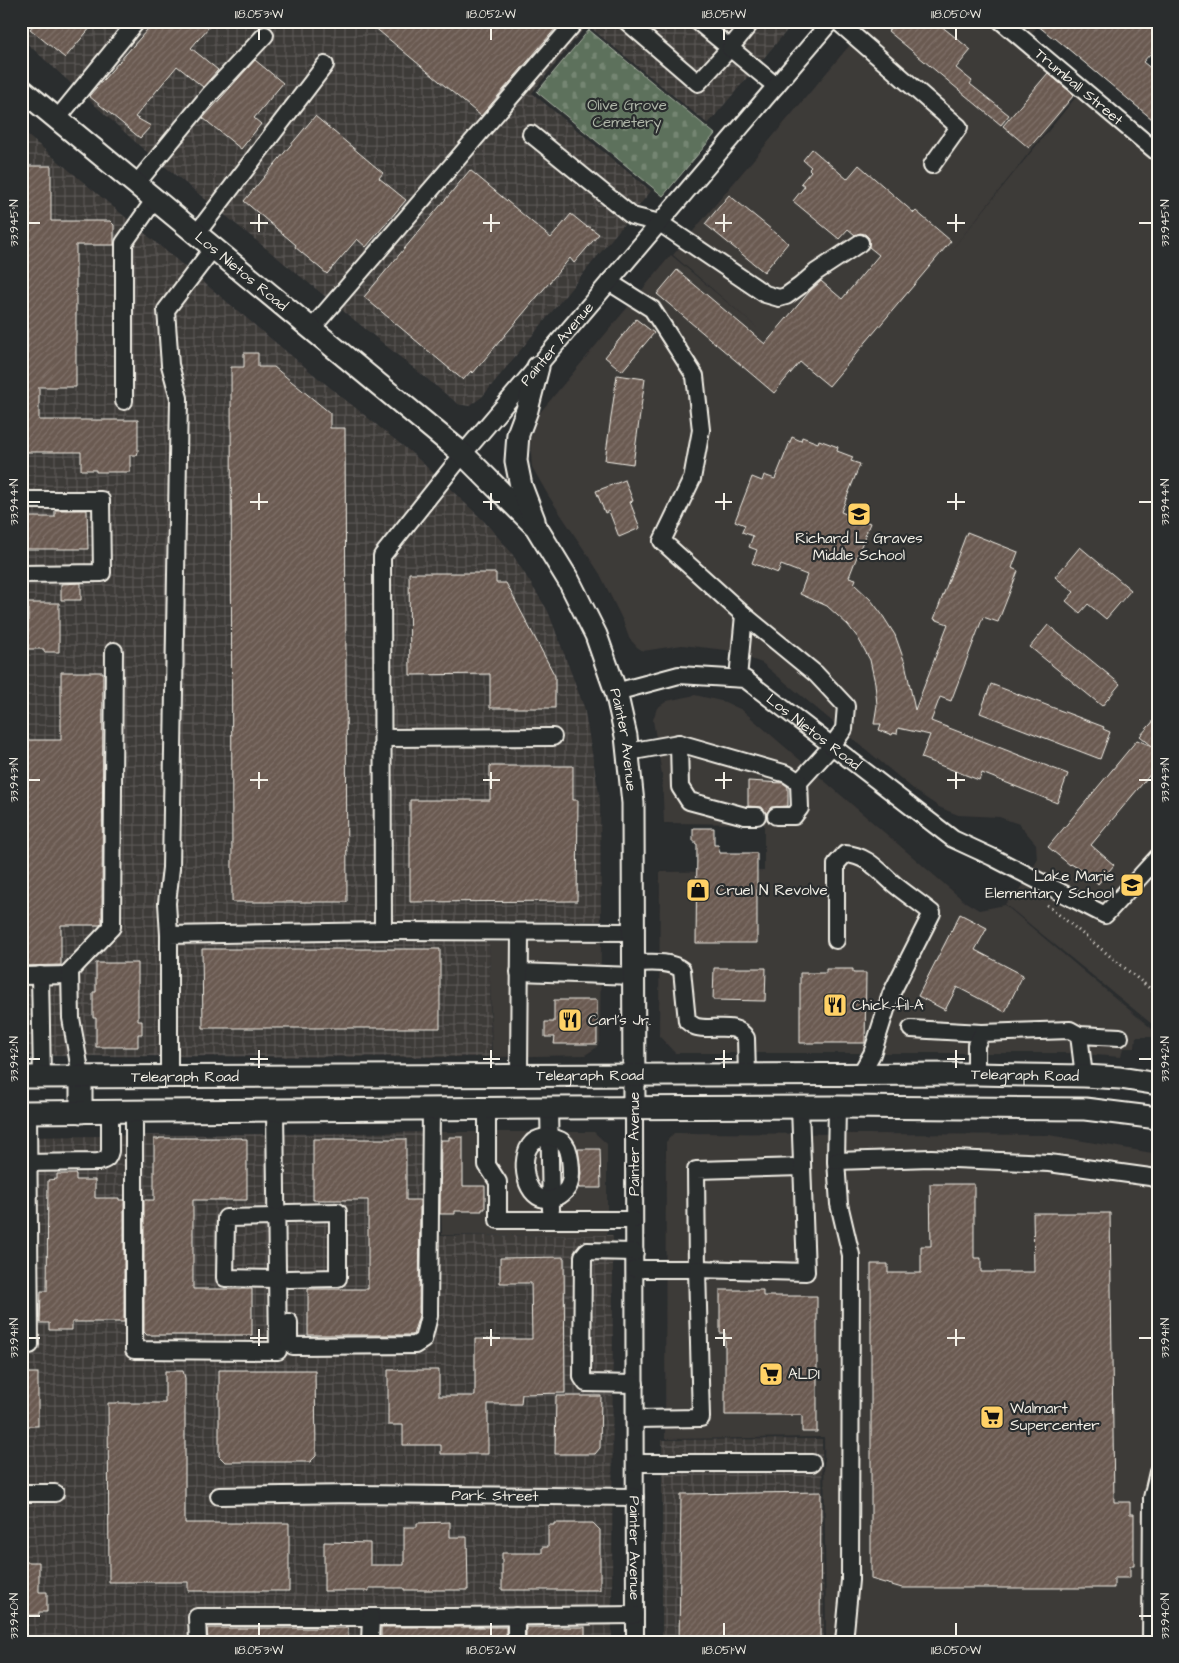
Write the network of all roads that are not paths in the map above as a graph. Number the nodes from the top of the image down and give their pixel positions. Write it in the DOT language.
graph roads {
  1 [pos="138,21"];
  2 [pos="576,21"];
  3 [pos="626,21"];
  4 [pos="697,21"];
  5 [pos="752,21"];
  6 [pos="831,21"];
  7 [pos="837,21"];
  8 [pos="1001,21"];
  9 [pos="265,35"];
  10 [pos="730,48"];
  11 [pos="325,65"];
  12 [pos="776,86"];
  13 [pos="21,89"];
  14 [pos="57,119"];
  15 [pos="531,134"];
  16 [pos="1158,153"];
  17 [pos="932,165"];
  18 [pos="136,183"];
  19 [pos="155,199"];
  20 [pos="660,222"];
  21 [pos="197,233"];
  22 [pos="860,243"];
  23 [pos="214,247"];
  24 [pos="609,282"];
  25 [pos="312,328"];
  26 [pos="538,367"];
  27 [pos="124,401"];
  28 [pos="464,454"];
  29 [pos="21,500"];
  30 [pos="536,527"];
  31 [pos="21,574"];
  32 [pos="744,615"];
  33 [pos="114,650"];
  34 [pos="738,678"];
  35 [pos="616,692"];
  36 [pos="553,737"];
  37 [pos="383,738"];
  38 [pos="679,743"];
  39 [pos="832,746"];
  40 [pos="628,752"];
  41 [pos="799,782"];
  42 [pos="757,816"];
  43 [pos="776,816"];
  44 [pos="1158,856"];
  45 [pos="383,931"];
  46 [pos="520,932"];
  47 [pos="634,932"];
  48 [pos="169,935"];
  49 [pos="836,940"];
  50 [pos="634,970"];
  51 [pos="520,972"];
  52 [pos="40,975"];
  53 [pos="70,975"];
  54 [pos="21,976"];
  55 [pos="911,1029"];
  56 [pos="982,1032"];
  57 [pos="1079,1035"];
  58 [pos="1120,1037"];
  59 [pos="634,1074"];
  60 [pos="976,1074"];
  61 [pos="519,1075"];
  62 [pos="747,1075"];
  63 [pos="860,1075"];
  64 [pos="81,1076"];
  65 [pos="169,1076"];
  66 [pos="1084,1076"];
  67 [pos="32,1077"];
  68 [pos="1158,1084"];
  69 [pos="549,1108"];
  70 [pos="634,1108"];
  71 [pos="800,1108"];
  72 [pos="837,1108"];
  73 [pos="431,1109"];
  74 [pos="487,1109"];
  75 [pos="1085,1109"];
  76 [pos="280,1110"];
  77 [pos="110,1111"];
  78 [pos="134,1111"];
  79 [pos="25,1112"];
  80 [pos="81,1112"];
  81 [pos="1158,1118"];
  82 [pos="549,1136"];
  83 [pos="836,1161"];
  84 [pos="25,1163"];
  85 [pos="802,1167"];
  86 [pos="1158,1180"];
  87 [pos="551,1200"];
  88 [pos="282,1215"];
  89 [pos="551,1220"];
  90 [pos="634,1220"];
  91 [pos="635,1252"];
  92 [pos="635,1269"];
  93 [pos="697,1269"];
  94 [pos="283,1279"];
  95 [pos="30,1345"];
  96 [pos="635,1384"];
  97 [pos="635,1419"];
  98 [pos="635,1463"];
  99 [pos="812,1463"];
  100 [pos="1158,1472"];
  101 [pos="21,1493"];
  102 [pos="55,1493"];
  103 [pos="219,1496"];
  104 [pos="635,1497"];
  105 [pos="635,1615"];
  106 [pos="516,1616"];
  107 [pos="371,1617"];
  108 [pos="198,1642"];
  109 [pos="370,1642"];
  110 [pos="516,1642"];
  111 [pos="635,1642"];
  112 [pos="844,1642"];
  113 [pos="1151,1642"];
  1 -- 14 [label="street"];
  2 -- 25 [label="street"];
  3 -- 10 [label="street"];
  4 -- 10 [label="street"];
  5 -- 10 [label="street"];
  6 -- 12 [label="street, Painter Avenue"];
  7 -- 17 [label="street"];
  8 -- 16 [label="street, Trumball Street"];
  9 -- 18 [label="street"];
  10 -- 12 [label="street"];
  11 -- 21 [label="street"];
  12 -- 20 [label="street, Painter Avenue"];
  13 -- 14 [label="main road, Los Nietos Road"];
  14 -- 18 [label="main road, Los Nietos Road"];
  15 -- 20 [label="street"];
  18 -- 19 [label="main road, Los Nietos Road"];
  19 -- 21 [label="main road, Los Nietos Road"];
  19 -- 27 [label="street"];
  20 -- 22 [label="street"];
  20 -- 24 [label="street, Painter Avenue"];
  21 -- 23 [label="main road, Los Nietos Road"];
  23 -- 25 [label="main road, Los Nietos Road"];
  23 -- 48 [label="street"];
  24 -- 26 [label="street, Painter Avenue"];
  24 -- 32 [label="street"];
  25 -- 28 [label="main road, Los Nietos Road"];
  26 -- 28 [label="street, Painter Avenue"];
  26 -- 30 [label="main road"];
  28 -- 30 [label="main road, Painter Avenue"];
  28 -- 37 [label="street"];
  29 -- 31 [label="street"];
  30 -- 35 [label="main road, Painter Avenue"];
  32 -- 34 [label="street"];
  32 -- 39 [label="street"];
  33 -- 53 [label="street"];
  34 -- 35 [label="street, Los Nietos Road"];
  34 -- 39 [label="street, Los Nietos Road"];
  35 -- 40 [label="main road, Painter Avenue"];
  36 -- 37 [label="street"];
  37 -- 45 [label="street"];
  38 -- 40 [label="street"];
  38 -- 41 [label="street"];
  38 -- 42 [label="street"];
  39 -- 41 [label="street"];
  39 -- 44 [label="street, Los Nietos Road"];
  40 -- 47 [label="main road, Painter Avenue"];
  41 -- 43 [label="street"];
  45 -- 46 [label="street"];
  45 -- 48 [label="street"];
  46 -- 47 [label="street"];
  46 -- 51 [label="street"];
  47 -- 50 [label="main road, Painter Avenue"];
  48 -- 65 [label="street"];
  49 -- 63 [label="street"];
  50 -- 51 [label="street"];
  50 -- 59 [label="main road, Painter Avenue"];
  50 -- 62 [label="street"];
  51 -- 61 [label="street"];
  52 -- 53 [label="street"];
  52 -- 54 [label="street"];
  52 -- 67 [label="street"];
  53 -- 64 [label="street"];
  55 -- 56 [label="street"];
  56 -- 57 [label="street"];
  56 -- 60 [label="street"];
  57 -- 58 [label="street"];
  57 -- 66 [label="street"];
  59 -- 61 [label="main road, Telegraph Road"];
  59 -- 62 [label="main road, Telegraph Road"];
  59 -- 70 [label="main road, Painter Avenue"];
  60 -- 63 [label="main road, Telegraph Road"];
  60 -- 66 [label="main road, Telegraph Road"];
  61 -- 65 [label="main road, Telegraph Road"];
  62 -- 63 [label="main road, Telegraph Road"];
  63 -- 72 [label="main road"];
  64 -- 65 [label="main road, Telegraph Road"];
  64 -- 67 [label="main road, Telegraph Road"];
  64 -- 80 [label="main road"];
  66 -- 68 [label="main road, Telegraph Road"];
  66 -- 75 [label="main road"];
  69 -- 70 [label="main road"];
  69 -- 74 [label="main road"];
  69 -- 82 [label="street"];
  70 -- 71 [label="main road"];
  70 -- 90 [label="street, Painter Avenue"];
  71 -- 72 [label="main road"];
  71 -- 85 [label="street"];
  72 -- 75 [label="main road"];
  72 -- 83 [label="street"];
  73 -- 74 [label="main road"];
  73 -- 76 [label="main road"];
  73 -- 94 [label="street"];
  74 -- 89 [label="street"];
  75 -- 81 [label="main road"];
  76 -- 78 [label="main road"];
  76 -- 88 [label="street"];
  77 -- 78 [label="main road"];
  77 -- 80 [label="main road"];
  77 -- 84 [label="street"];
  78 -- 94 [label="street"];
  79 -- 80 [label="main road"];
  79 -- 84 [label="street"];
  82 -- 87 [label="street"];
  82 -- 87 [label="street"];
  83 -- 86 [label="street"];
  83 -- 112 [label="street"];
  84 -- 95 [label="street"];
  85 -- 93 [label="street"];
  85 -- 93 [label="street"];
  87 -- 89 [label="street"];
  88 -- 94 [label="street"];
  88 -- 94 [label="street"];
  88 -- 94 [label="street"];
  89 -- 90 [label="street"];
  90 -- 91 [label="street, Painter Avenue"];
  91 -- 92 [label="street, Painter Avenue"];
  91 -- 96 [label="street"];
  92 -- 93 [label="street"];
  92 -- 96 [label="street, Painter Avenue"];
  93 -- 97 [label="street"];
  96 -- 97 [label="street, Painter Avenue"];
  97 -- 98 [label="street, Painter Avenue"];
  98 -- 99 [label="street"];
  98 -- 104 [label="street, Painter Avenue"];
  100 -- 113 [label="street"];
  101 -- 102 [label="street"];
  103 -- 104 [label="street, Park Street"];
  104 -- 105 [label="street, Painter Avenue"];
  105 -- 106 [label="street"];
  105 -- 111 [label="street, Painter Avenue"];
  106 -- 107 [label="street"];
  106 -- 110 [label="street"];
  107 -- 108 [label="street"];
  107 -- 109 [label="street"];
}
